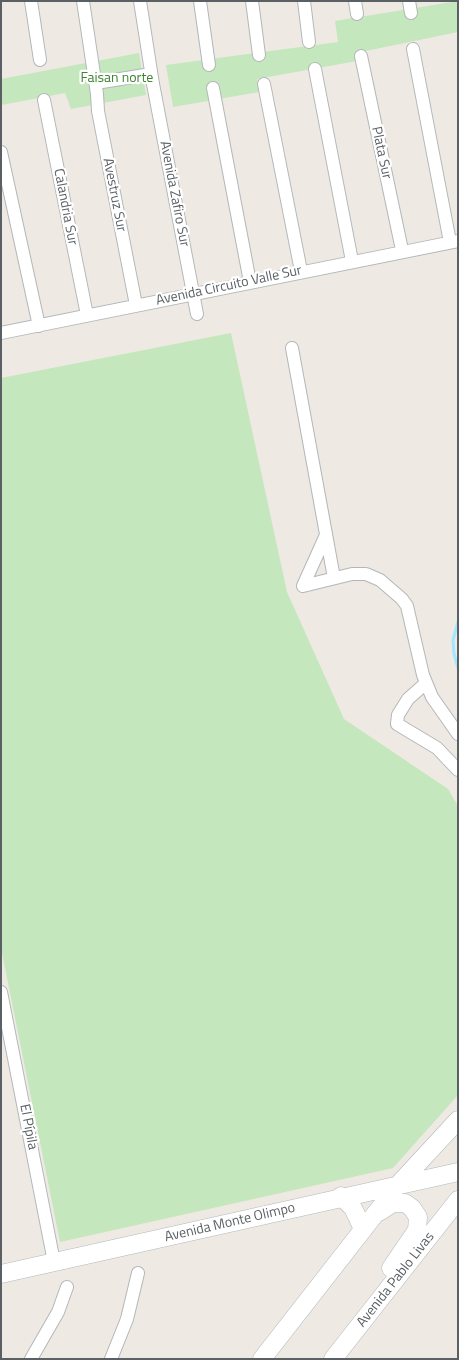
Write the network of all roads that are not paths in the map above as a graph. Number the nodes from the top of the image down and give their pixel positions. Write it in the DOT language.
graph roads {
  1 [pos="31,1"];
  2 [pos="83,1"];
  3 [pos="140,1"];
  4 [pos="200,1"];
  5 [pos="252,1"];
  6 [pos="304,1"];
  7 [pos="310,42"];
  8 [pos="413,49"];
  9 [pos="259,54"];
  10 [pos="361,56"];
  11 [pos="40,60"];
  12 [pos="209,65"];
  13 [pos="315,69"];
  14 [pos="151,74"];
  15 [pos="96,84"];
  16 [pos="264,84"];
  17 [pos="213,88"];
  18 [pos="44,100"];
  19 [pos="1,152"];
  20 [pos="454,241"];
  21 [pos="402,250"];
  22 [pos="352,261"];
  23 [pos="301,271"];
  24 [pos="250,282"];
  25 [pos="193,294"];
  26 [pos="136,305"];
  27 [pos="197,314"];
  28 [pos="87,315"];
  29 [pos="39,326"];
  30 [pos="1,333"];
  31 [pos="292,348"];
  32 [pos="326,535"];
  33 [pos="334,578"];
  34 [pos="426,683"];
  35 [pos="458,734"];
  36 [pos="458,770"];
  37 [pos="1,992"];
  38 [pos="458,1120"];
  39 [pos="458,1172"];
  40 [pos="397,1186"];
  41 [pos="341,1196"];
  42 [pos="458,1200"];
  43 [pos="375,1214"];
  44 [pos="363,1229"];
  45 [pos="54,1262"];
  46 [pos="138,1273"];
  47 [pos="1,1274"];
  48 [pos="67,1287"];
  49 [pos="359,1328"];
  50 [pos="31,1359"];
  51 [pos="111,1359"];
  52 [pos="262,1359"];
  53 [pos="333,1359"];
  1 -- 11 [label="street"];
  2 -- 15 [label="street, Avestruz Sur"];
  3 -- 14 [label="street, Avenida Zafiro Sur"];
  4 -- 12 [label="street"];
  5 -- 9 [label="street"];
  6 -- 7 [label="street"];
  8 -- 20 [label="street"];
  10 -- 21 [label="street, Plata Sur"];
  13 -- 22 [label="street"];
  14 -- 15 [label="street"];
  14 -- 25 [label="street, Avenida Zafiro Sur"];
  15 -- 26 [label="street, Avestruz Sur"];
  16 -- 23 [label="street"];
  17 -- 24 [label="street"];
  18 -- 28 [label="street, Calandria Sur"];
  19 -- 29 [label="street"];
  20 -- 21 [label="street, Avenida Circuito Valle Sur"];
  21 -- 22 [label="street, Avenida Circuito Valle Sur"];
  22 -- 23 [label="street, Avenida Circuito Valle Sur"];
  23 -- 24 [label="street, Avenida Circuito Valle Sur"];
  24 -- 25 [label="street, Avenida Circuito Valle Sur"];
  25 -- 26 [label="street, Avenida Circuito Valle Sur"];
  25 -- 27 [label="street, Avenida Zafiro Sur"];
  26 -- 28 [label="street, Avenida Circuito Valle Sur"];
  28 -- 29 [label="street, Avenida Circuito Valle Sur"];
  29 -- 30 [label="street, Avenida Circuito Valle Sur"];
  31 -- 32 [label="street"];
  32 -- 33 [label="street"];
  32 -- 33 [label="street"];
  33 -- 34 [label="street"];
  34 -- 35 [label="street"];
  34 -- 36 [label="street"];
  37 -- 45 [label="street, El Pípila"];
  38 -- 40 [label="main road"];
  39 -- 40 [label="main road, Avenida Monte Olimpo"];
  40 -- 41 [label="main road, Avenida Monte Olimpo"];
  40 -- 43 [label="main road"];
  41 -- 44 [label="main road"];
  41 -- 45 [label="main road, Avenida Monte Olimpo"];
  42 -- 49 [label="main road, Avenida Pablo Livas"];
  43 -- 44 [label="main road"];
  43 -- 49 [label="main road"];
  44 -- 52 [label="main road"];
  45 -- 47 [label="main road, Avenida Monte Olimpo"];
  46 -- 51 [label="street"];
  48 -- 50 [label="street"];
  49 -- 53 [label="main road, Avenida Pablo Livas"];
}
